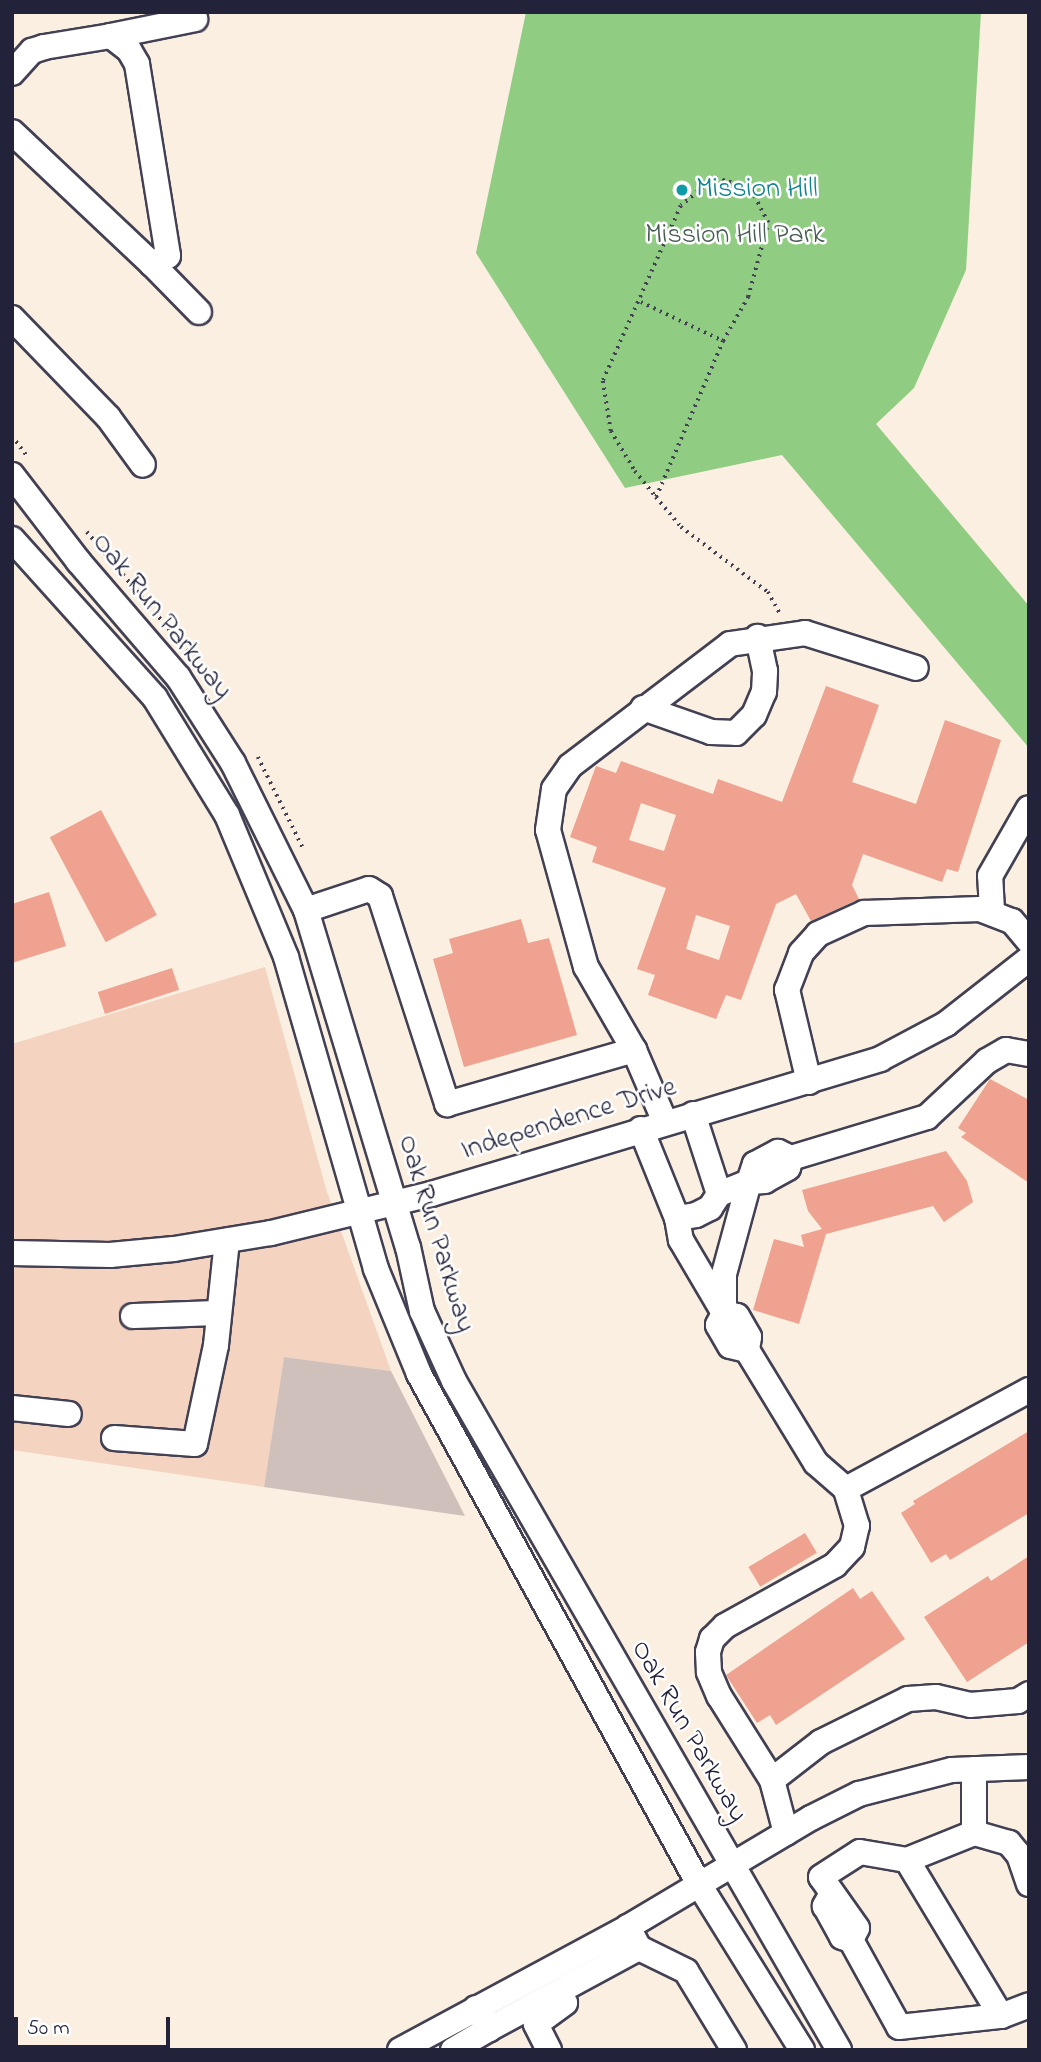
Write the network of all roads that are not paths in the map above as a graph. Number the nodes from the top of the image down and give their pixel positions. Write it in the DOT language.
graph roads {
  1 [pos="195,19"];
  2 [pos="111,36"];
  3 [pos="12,73"];
  4 [pos="12,132"];
  5 [pos="152,264"];
  6 [pos="199,312"];
  7 [pos="12,318"];
  8 [pos="144,465"];
  9 [pos="12,475"];
  10 [pos="52,527"];
  11 [pos="17,554"];
  12 [pos="758,637"];
  13 [pos="916,668"];
  14 [pos="643,708"];
  15 [pos="1029,808"];
  16 [pos="306,910"];
  17 [pos="992,911"];
  18 [pos="1029,941"];
  19 [pos="1029,959"];
  20 [pos="634,1050"];
  21 [pos="1029,1054"];
  22 [pos="809,1082"];
  23 [pos="693,1114"];
  24 [pos="665,1122"];
  25 [pos="642,1129"];
  26 [pos="749,1182"];
  27 [pos="719,1194"];
  28 [pos="394,1204"];
  29 [pos="361,1214"];
  30 [pos="677,1218"];
  31 [pos="227,1241"];
  32 [pos="12,1253"];
  33 [pos="218,1313"];
  34 [pos="724,1313"];
  35 [pos="133,1316"];
  36 [pos="1029,1390"];
  37 [pos="12,1408"];
  38 [pos="69,1414"];
  39 [pos="114,1438"];
  40 [pos="846,1489"];
  41 [pos="1029,1694"];
  42 [pos="1029,1767"];
  43 [pos="974,1769"];
  44 [pos="772,1780"];
  45 [pos="786,1833"];
  46 [pos="974,1833"];
  47 [pos="1024,1852"];
  48 [pos="907,1860"];
  49 [pos="730,1868"];
  50 [pos="1029,1884"];
  51 [pos="700,1886"];
  52 [pos="640,1944"];
  53 [pos="1029,2005"];
  54 [pos="476,2008"];
  55 [pos="516,2014"];
  56 [pos="1001,2016"];
  57 [pos="489,2029"];
  58 [pos="730,2049"];
  59 [pos="400,2050"];
  60 [pos="453,2050"];
  61 [pos="535,2050"];
  62 [pos="548,2050"];
  63 [pos="802,2050"];
  64 [pos="839,2050"];
  1 -- 2 [label="street"];
  2 -- 3 [label="street"];
  2 -- 5 [label="street"];
  4 -- 5 [label="street"];
  5 -- 6 [label="street"];
  7 -- 8 [label="street"];
  9 -- 10 [label="street, Oak Run Parkway"];
  10 -- 11 [label="street"];
  10 -- 16 [label="street, Oak Run Parkway"];
  11 -- 29 [label="street, Oak Run Parkway"];
  12 -- 13 [label="street"];
  12 -- 14 [label="street"];
  12 -- 14 [label="street"];
  14 -- 20 [label="street"];
  15 -- 17 [label="street"];
  16 -- 20 [label="street"];
  16 -- 28 [label="street, Oak Run Parkway"];
  17 -- 18 [label="street"];
  17 -- 22 [label="street"];
  19 -- 22 [label="street, Independence Drive"];
  20 -- 24 [label="street"];
  21 -- 26 [label="street"];
  22 -- 23 [label="street, Independence Drive"];
  23 -- 24 [label="street, Independence Drive"];
  23 -- 27 [label="street"];
  24 -- 25 [label="street, Independence Drive"];
  25 -- 28 [label="street, Independence Drive"];
  25 -- 30 [label="street"];
  26 -- 27 [label="street"];
  26 -- 34 [label="street"];
  27 -- 30 [label="street"];
  28 -- 29 [label="street, Independence Drive"];
  28 -- 49 [label="street, Oak Run Parkway"];
  29 -- 31 [label="street, Independence Drive"];
  29 -- 51 [label="street, Oak Run Parkway"];
  30 -- 34 [label="street"];
  31 -- 32 [label="street, Independence Drive"];
  31 -- 33 [label="street"];
  33 -- 35 [label="street"];
  33 -- 39 [label="street"];
  34 -- 40 [label="street"];
  36 -- 40 [label="street"];
  37 -- 38 [label="street"];
  40 -- 44 [label="street"];
  41 -- 44 [label="street"];
  42 -- 43 [label="street"];
  43 -- 45 [label="street"];
  43 -- 46 [label="street"];
  44 -- 45 [label="street"];
  45 -- 49 [label="street"];
  46 -- 47 [label="street"];
  46 -- 48 [label="street"];
  47 -- 50 [label="street"];
  48 -- 56 [label="street"];
  48 -- 56 [label="street"];
  49 -- 51 [label="street"];
  49 -- 64 [label="street, Oak Run Parkway"];
  51 -- 52 [label="street"];
  51 -- 63 [label="street, Oak Run Parkway"];
  52 -- 54 [label="street"];
  52 -- 55 [label="street"];
  52 -- 58 [label="street"];
  52 -- 62 [label="street"];
  53 -- 56 [label="street"];
  54 -- 57 [label="street"];
  54 -- 59 [label="street"];
  55 -- 57 [label="street"];
  55 -- 61 [label="street"];
  57 -- 60 [label="street"];
}
